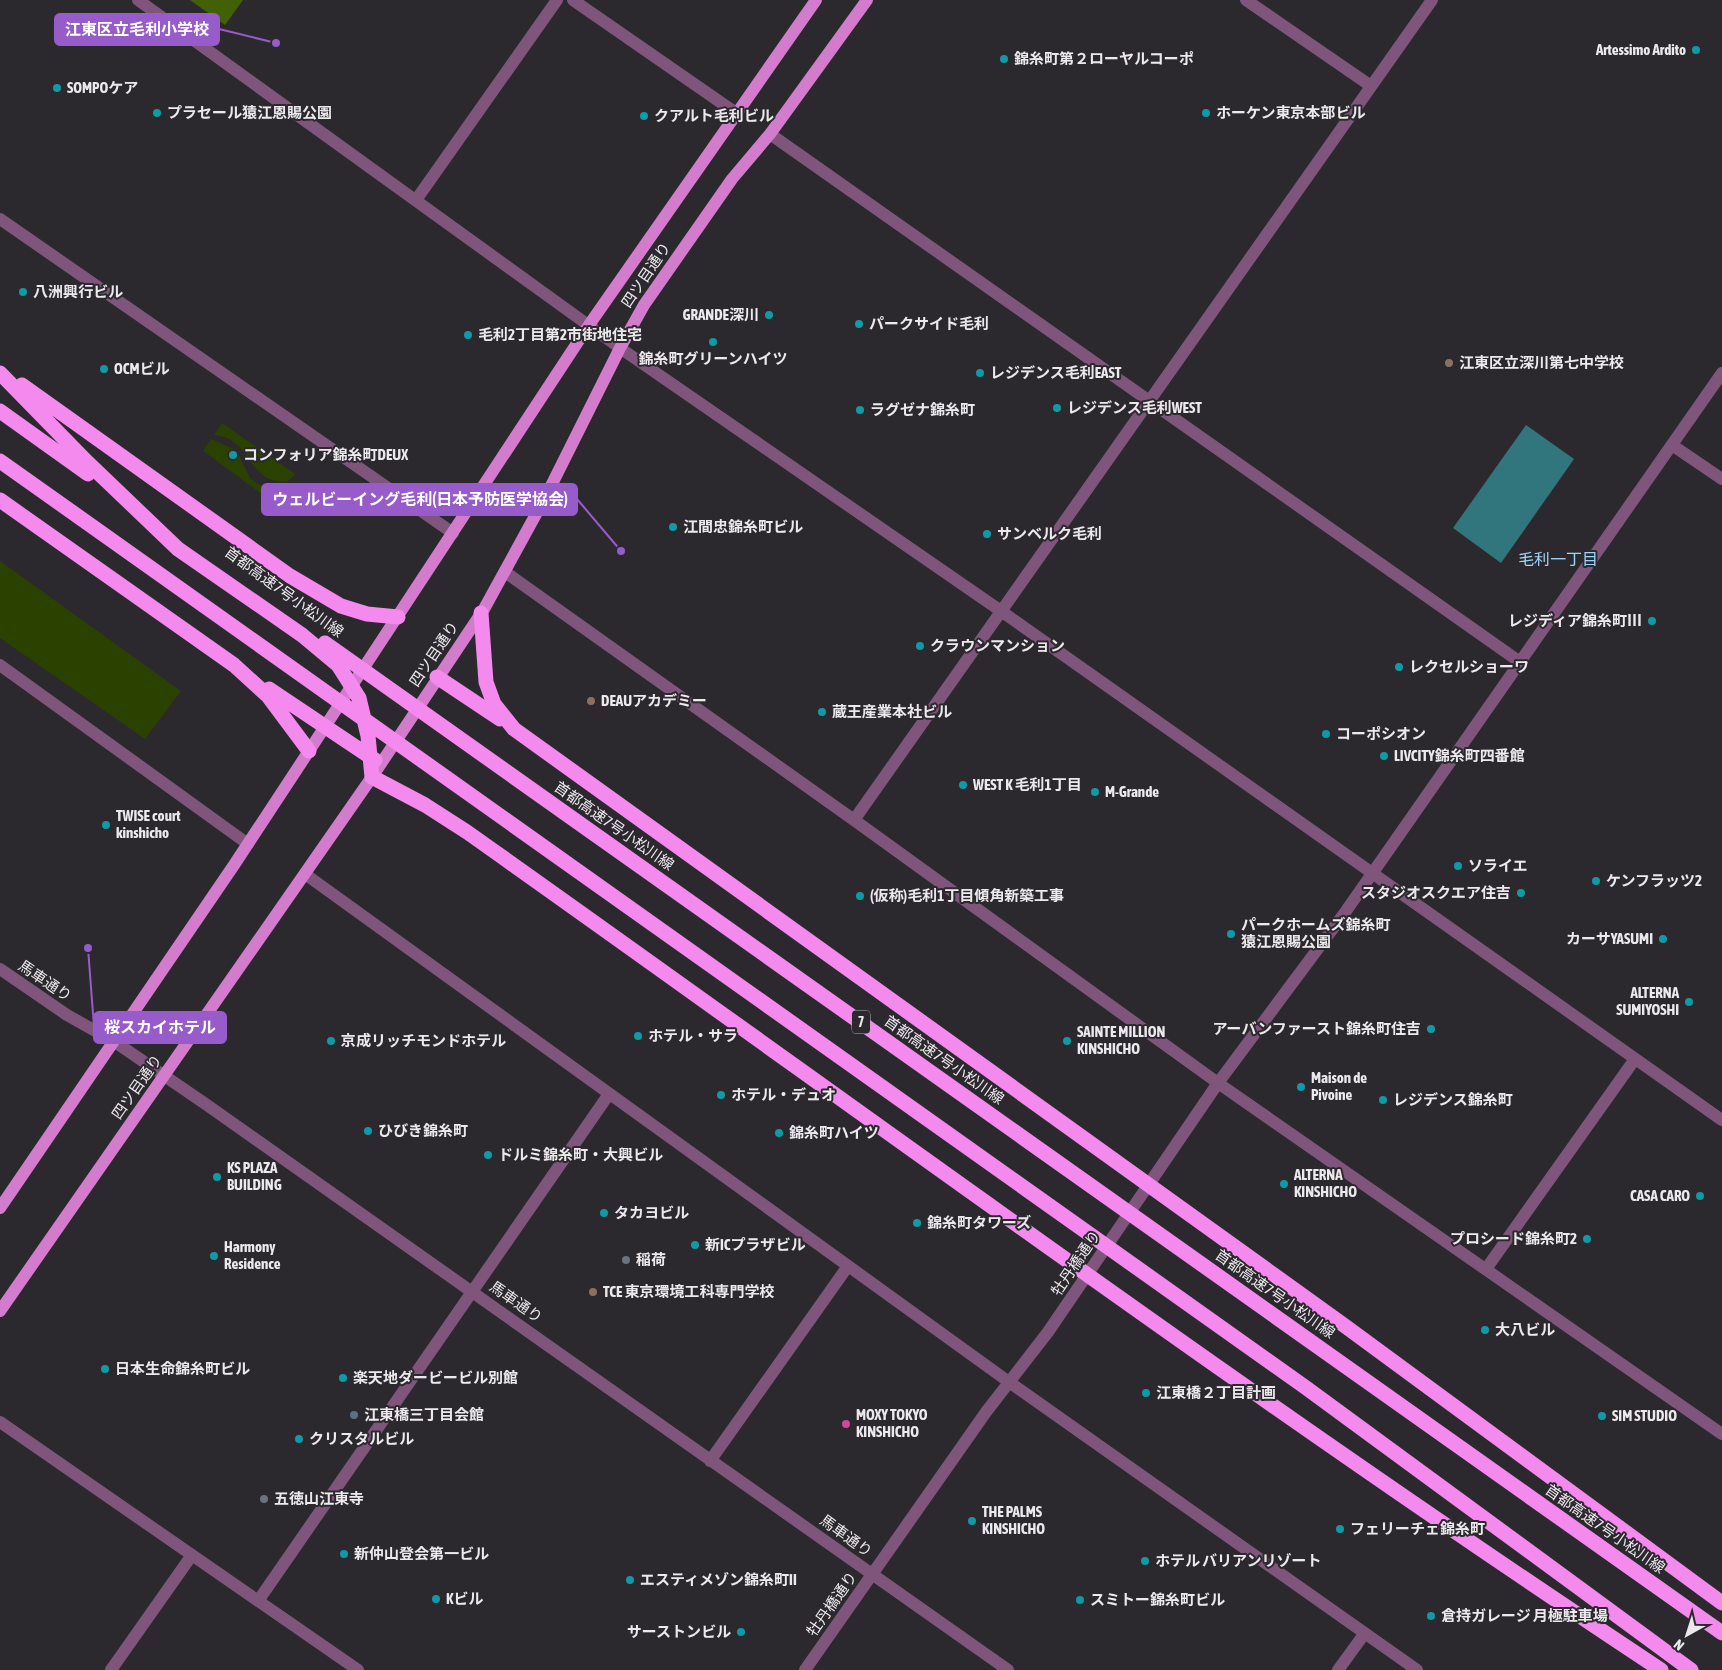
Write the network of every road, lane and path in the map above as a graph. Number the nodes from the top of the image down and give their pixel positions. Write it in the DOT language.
graph roads {
  1 [pos="138,0"];
  2 [pos="557,0"];
  3 [pos="573,0"];
  4 [pos="816,0"];
  5 [pos="867,0"];
  6 [pos="1246,0"];
  7 [pos="1432,0"];
  8 [pos="1371,86"];
  9 [pos="736,113"];
  10 [pos="770,134"];
  11 [pos="416,200"];
  12 [pos="0,219"];
  13 [pos="589,325"];
  14 [pos="620,348"];
  15 [pos="0,371"];
  16 [pos="1722,373"];
  17 [pos="1149,401"];
  18 [pos="0,411"];
  19 [pos="1672,445"];
  20 [pos="0,461"];
  21 [pos="1722,479"];
  22 [pos="0,500"];
  23 [pos="453,533"];
  24 [pos="505,572"];
  25 [pos="1001,611"];
  26 [pos="482,613"];
  27 [pos="398,617"];
  28 [pos="1520,662"];
  29 [pos="0,665"];
  30 [pos="234,665"];
  31 [pos="437,677"];
  32 [pos="352,686"];
  33 [pos="325,727"];
  34 [pos="514,729"];
  35 [pos="309,751"];
  36 [pos="375,760"];
  37 [pos="372,777"];
  38 [pos="854,820"];
  39 [pos="248,844"];
  40 [pos="1373,873"];
  41 [pos="305,874"];
  42 [pos="0,969"];
  43 [pos="115,1042"];
  44 [pos="1635,1059"];
  45 [pos="165,1077"];
  46 [pos="1218,1083"];
  47 [pos="609,1094"];
  48 [pos="1722,1120"];
  49 [pos="0,1208"];
  50 [pos="848,1266"];
  51 [pos="1486,1268"];
  52 [pos="472,1291"];
  53 [pos="0,1311"];
  54 [pos="1009,1382"];
  55 [pos="0,1422"];
  56 [pos="1722,1434"];
  57 [pos="710,1461"];
  58 [pos="192,1555"];
  59 [pos="872,1575"];
  60 [pos="258,1601"];
  61 [pos="1722,1603"];
  62 [pos="1365,1634"];
  63 [pos="1722,1634"];
  64 [pos="111,1670"];
  65 [pos="358,1670"];
  66 [pos="805,1670"];
  67 [pos="1008,1670"];
  68 [pos="1338,1670"];
  69 [pos="1417,1670"];
  70 [pos="1661,1670"];
  71 [pos="1691,1670"];
  1 -- 11 [label="street"];
  2 -- 11 [label="street"];
  3 -- 9 [label="street"];
  4 -- 9 [label="main road, 四ツ目通り"];
  5 -- 10 [label="main road, 四ツ目通り"];
  6 -- 8 [label="street"];
  7 -- 8 [label="street"];
  8 -- 17 [label="street"];
  9 -- 13 [label="main road, 四ツ目通り"];
  10 -- 14 [label="main road, 四ツ目通り"];
  10 -- 17 [label="street"];
  11 -- 13 [label="street"];
  12 -- 23 [label="street"];
  13 -- 14 [label="street"];
  13 -- 23 [label="main road, 四ツ目通り"];
  14 -- 24 [label="main road, 四ツ目通り"];
  14 -- 25 [label="street"];
  15 -- 27 [label="highway"];
  15 -- 32 [label="highway"];
  16 -- 19 [label="street, 牡丹橋通り"];
  17 -- 25 [label="street"];
  17 -- 28 [label="street"];
  18 -- 63 [label="highway, 首都高速7号小松川線 / 7"];
  19 -- 21 [label="street"];
  19 -- 28 [label="street, 牡丹橋通り"];
  20 -- 71 [label="highway"];
  22 -- 30 [label="highway"];
  23 -- 27 [label="main road, 四ツ目通り"];
  24 -- 26 [label="main road, 四ツ目通り"];
  24 -- 38 [label="street"];
  25 -- 38 [label="street"];
  25 -- 40 [label="street"];
  26 -- 31 [label="main road, 四ツ目通り"];
  26 -- 34 [label="highway"];
  27 -- 32 [label="main road, 四ツ目通り"];
  28 -- 40 [label="street, 牡丹橋通り"];
  29 -- 39 [label="street"];
  30 -- 33 [label="highway"];
  30 -- 35 [label="highway"];
  31 -- 34 [label="highway"];
  31 -- 36 [label="main road, 四ツ目通り"];
  32 -- 33 [label="main road, 四ツ目通り"];
  32 -- 36 [label="highway"];
  33 -- 35 [label="main road, 四ツ目通り"];
  33 -- 36 [label="highway"];
  34 -- 61 [label="highway"];
  35 -- 39 [label="main road, 四ツ目通り"];
  36 -- 37 [label="highway"];
  37 -- 41 [label="main road, 四ツ目通り"];
  37 -- 70 [label="highway"];
  38 -- 46 [label="street"];
  39 -- 43 [label="main road, 四ツ目通り"];
  40 -- 44 [label="street"];
  40 -- 46 [label="street, 牡丹橋通り"];
  41 -- 45 [label="main road, 四ツ目通り"];
  41 -- 47 [label="street"];
  42 -- 43 [label="street, 馬車通り"];
  43 -- 45 [label="street, 馬車通り"];
  43 -- 49 [label="main road, 四ツ目通り"];
  44 -- 48 [label="street"];
  44 -- 51 [label="street"];
  45 -- 52 [label="street, 馬車通り"];
  45 -- 53 [label="main road, 四ツ目通り"];
  46 -- 51 [label="street"];
  46 -- 54 [label="street, 牡丹橋通り"];
  47 -- 50 [label="street"];
  47 -- 52 [label="street"];
  50 -- 54 [label="street"];
  50 -- 57 [label="street"];
  51 -- 56 [label="street"];
  52 -- 57 [label="street, 馬車通り"];
  52 -- 60 [label="street"];
  54 -- 59 [label="street, 牡丹橋通り"];
  54 -- 62 [label="street"];
  55 -- 58 [label="street"];
  57 -- 59 [label="street, 馬車通り"];
  58 -- 60 [label="street"];
  58 -- 64 [label="street"];
  59 -- 66 [label="street, 牡丹橋通り"];
  59 -- 67 [label="street, 馬車通り"];
  60 -- 65 [label="street"];
  62 -- 68 [label="street"];
  62 -- 69 [label="street"];
}
